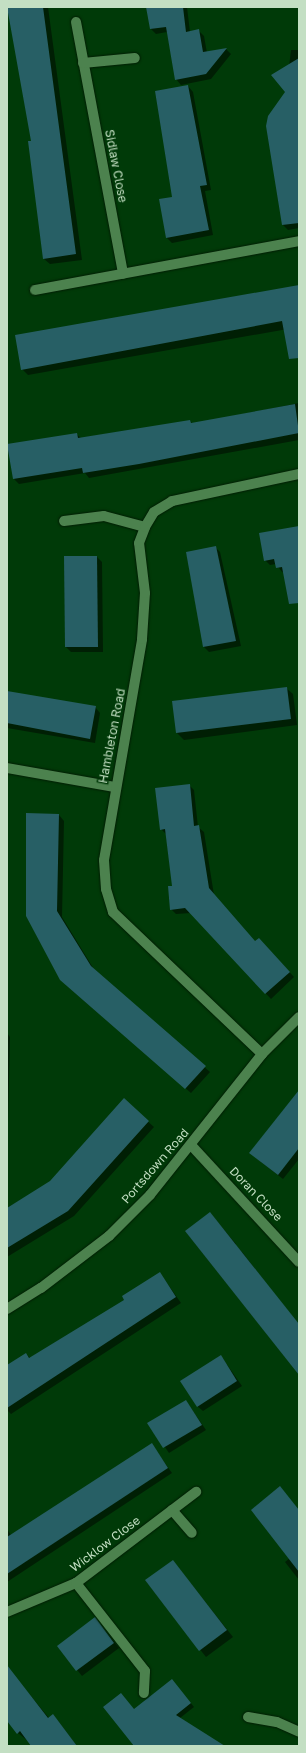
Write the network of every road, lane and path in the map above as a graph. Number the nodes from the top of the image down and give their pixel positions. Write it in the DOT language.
graph roads {
  1 [pos="76,22"];
  2 [pos="135,58"];
  3 [pos="83,63"];
  4 [pos="299,241"];
  5 [pos="123,274"];
  6 [pos="35,290"];
  7 [pos="299,474"];
  8 [pos="64,521"];
  9 [pos="145,527"];
  10 [pos="7,768"];
  11 [pos="115,787"];
  12 [pos="299,1017"];
  13 [pos="262,1054"];
  14 [pos="191,1145"];
  15 [pos="299,1262"];
  16 [pos="7,1308"];
  17 [pos="196,1492"];
  18 [pos="172,1510"];
  19 [pos="192,1534"];
  20 [pos="76,1583"];
  21 [pos="7,1612"];
  22 [pos="144,1693"];
  23 [pos="248,1717"];
  24 [pos="299,1732"];
  1 -- 3 [label="street, Sidlaw Close"];
  2 -- 3 [label="street"];
  3 -- 5 [label="street, Sidlaw Close"];
  4 -- 5 [label="street"];
  5 -- 6 [label="street"];
  7 -- 9 [label="street, Hambleton Road"];
  8 -- 9 [label="street"];
  9 -- 11 [label="street, Hambleton Road"];
  10 -- 11 [label="street"];
  11 -- 13 [label="street, Hambleton Road"];
  12 -- 13 [label="street, Portsdown Road"];
  13 -- 14 [label="street, Portsdown Road"];
  14 -- 15 [label="street, Doran Close"];
  14 -- 16 [label="street, Portsdown Road"];
  17 -- 18 [label="street, Wicklow Close"];
  18 -- 19 [label="street"];
  18 -- 20 [label="street, Wicklow Close"];
  20 -- 21 [label="street, Wicklow Close"];
  20 -- 22 [label="street"];
  23 -- 24 [label="street"];
}
